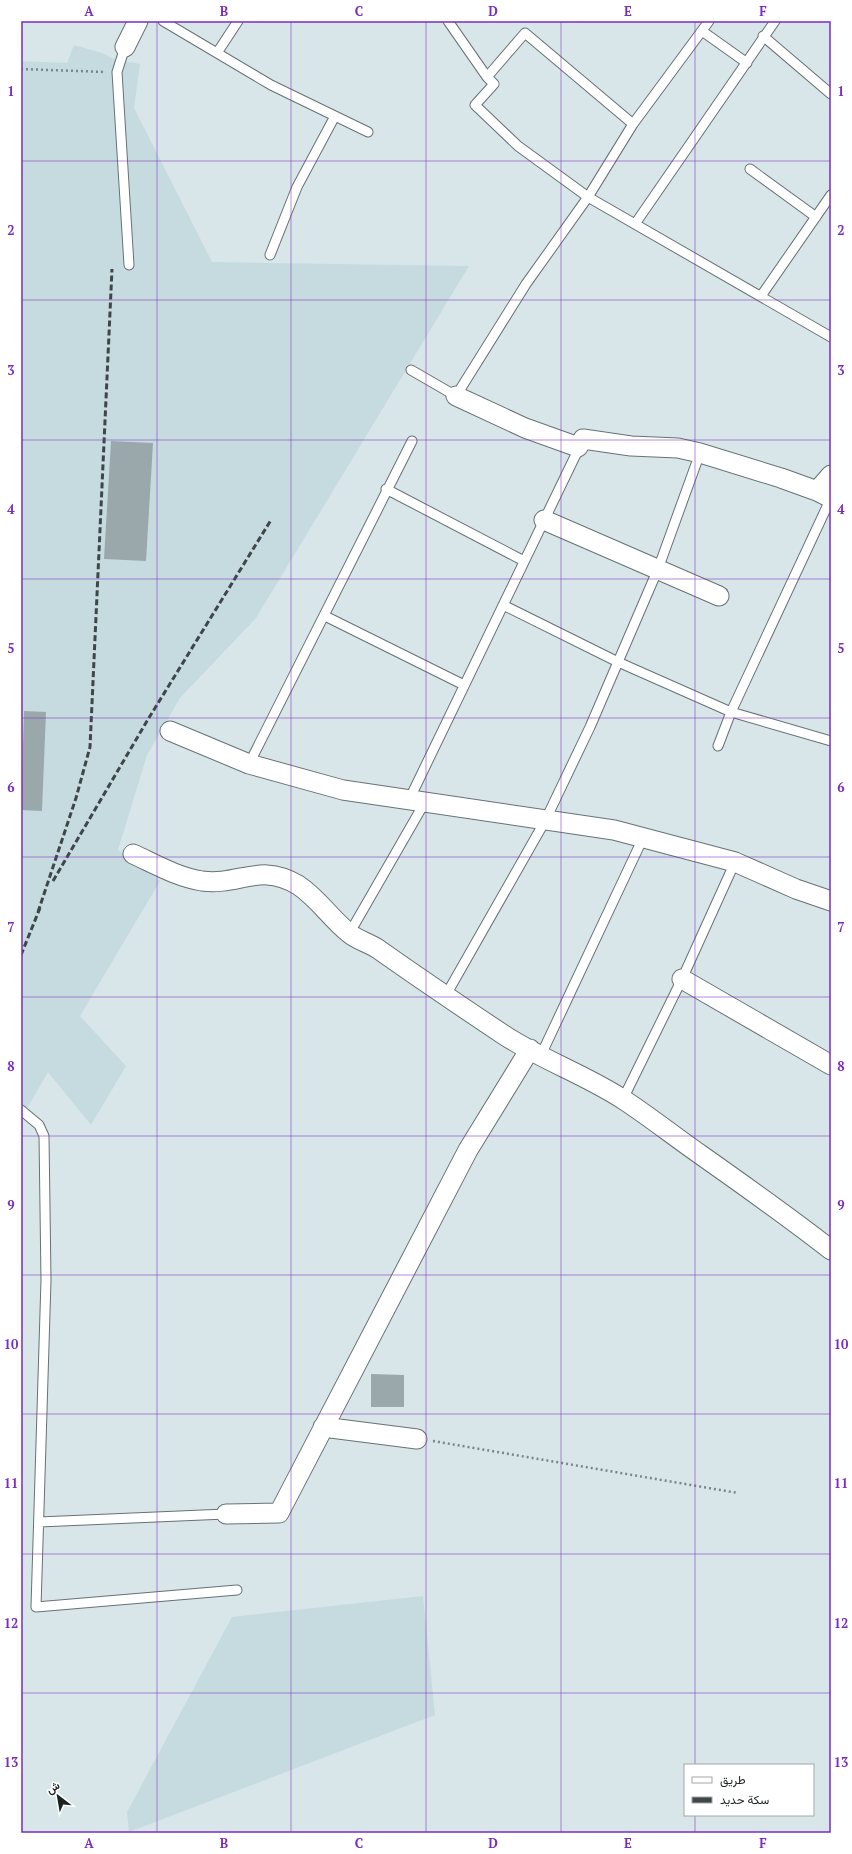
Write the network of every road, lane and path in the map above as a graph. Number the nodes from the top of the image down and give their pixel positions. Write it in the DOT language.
graph roads {
  1 [pos="138,21"];
  2 [pos="163,21"];
  3 [pos="238,21"];
  4 [pos="448,21"];
  5 [pos="709,21"];
  6 [pos="775,21"];
  7 [pos="702,31"];
  8 [pos="763,36"];
  9 [pos="124,47"];
  10 [pos="217,53"];
  11 [pos="747,63"];
  12 [pos="21,69"];
  13 [pos="117,72"];
  14 [pos="487,76"];
  15 [pos="831,94"];
  16 [pos="335,116"];
  17 [pos="633,124"];
  18 [pos="368,132"];
  19 [pos="750,169"];
  20 [pos="831,195"];
  21 [pos="588,197"];
  22 [pos="816,217"];
  23 [pos="636,224"];
  24 [pos="270,255"];
  25 [pos="129,265"];
  26 [pos="761,296"];
  27 [pos="831,337"];
  28 [pos="411,370"];
  29 [pos="456,396"];
  30 [pos="583,440"];
  31 [pos="412,441"];
  32 [pos="700,453"];
  33 [pos="831,475"];
  34 [pos="386,489"];
  35 [pos="826,496"];
  36 [pos="544,520"];
  37 [pos="524,561"];
  38 [pos="658,570"];
  39 [pos="719,596"];
  40 [pos="503,605"];
  41 [pos="325,616"];
  42 [pos="618,662"];
  43 [pos="464,685"];
  44 [pos="731,712"];
  45 [pos="170,731"];
  46 [pos="831,741"];
  47 [pos="718,746"];
  48 [pos="249,764"];
  49 [pos="417,802"];
  50 [pos="545,821"];
  51 [pos="643,838"];
  52 [pos="133,854"];
  53 [pos="735,862"];
  54 [pos="830,897"];
  55 [pos="349,934"];
  56 [pos="682,979"];
  57 [pos="446,995"];
  58 [pos="535,1052"];
  59 [pos="831,1064"];
  60 [pos="623,1099"];
  61 [pos="21,1110"];
  62 [pos="831,1250"];
  63 [pos="323,1428"];
  64 [pos="417,1438"];
  65 [pos="738,1493"];
  66 [pos="226,1514"];
  67 [pos="39,1522"];
  68 [pos="238,1590"];
  1 -- 9 [label="street"];
  2 -- 10 [label="lane"];
  3 -- 10 [label="lane"];
  4 -- 14 [label="lane"];
  5 -- 7 [label="lane"];
  6 -- 8 [label="lane"];
  7 -- 11 [label="lane"];
  7 -- 17 [label="lane"];
  8 -- 11 [label="lane"];
  8 -- 15 [label="lane"];
  9 -- 13 [label="lane"];
  10 -- 16 [label="lane"];
  11 -- 23 [label="lane"];
  12 -- 13 [label="path"];
  13 -- 25 [label="lane"];
  14 -- 17 [label="lane"];
  14 -- 21 [label="lane"];
  16 -- 18 [label="lane"];
  16 -- 24 [label="lane"];
  17 -- 21 [label="lane"];
  19 -- 22 [label="lane"];
  20 -- 22 [label="lane"];
  21 -- 23 [label="lane"];
  21 -- 29 [label="lane"];
  22 -- 26 [label="lane"];
  23 -- 26 [label="lane"];
  26 -- 27 [label="lane"];
  28 -- 29 [label="lane"];
  29 -- 30 [label="street"];
  30 -- 32 [label="street"];
  30 -- 36 [label="lane"];
  31 -- 34 [label="lane"];
  32 -- 35 [label="street"];
  32 -- 38 [label="lane"];
  33 -- 35 [label="street"];
  34 -- 37 [label="lane"];
  34 -- 41 [label="lane"];
  35 -- 44 [label="lane"];
  36 -- 37 [label="lane"];
  36 -- 38 [label="street"];
  37 -- 40 [label="lane"];
  38 -- 39 [label="street"];
  38 -- 42 [label="lane"];
  40 -- 42 [label="lane"];
  40 -- 43 [label="lane"];
  41 -- 43 [label="lane"];
  41 -- 48 [label="lane"];
  42 -- 44 [label="lane"];
  42 -- 50 [label="lane"];
  43 -- 49 [label="lane"];
  44 -- 46 [label="lane"];
  44 -- 47 [label="lane"];
  45 -- 48 [label="street"];
  48 -- 49 [label="street"];
  49 -- 50 [label="street"];
  49 -- 55 [label="lane"];
  50 -- 51 [label="street"];
  50 -- 57 [label="lane"];
  51 -- 53 [label="street"];
  51 -- 58 [label="lane"];
  52 -- 55 [label="street"];
  53 -- 54 [label="street"];
  53 -- 56 [label="lane"];
  55 -- 57 [label="street"];
  56 -- 59 [label="street"];
  56 -- 60 [label="lane"];
  57 -- 58 [label="street"];
  58 -- 60 [label="street"];
  58 -- 63 [label="street"];
  60 -- 62 [label="street"];
  61 -- 67 [label="lane"];
  63 -- 64 [label="street"];
  63 -- 66 [label="street"];
  64 -- 65 [label="path"];
  66 -- 67 [label="lane"];
  67 -- 68 [label="lane"];
}
